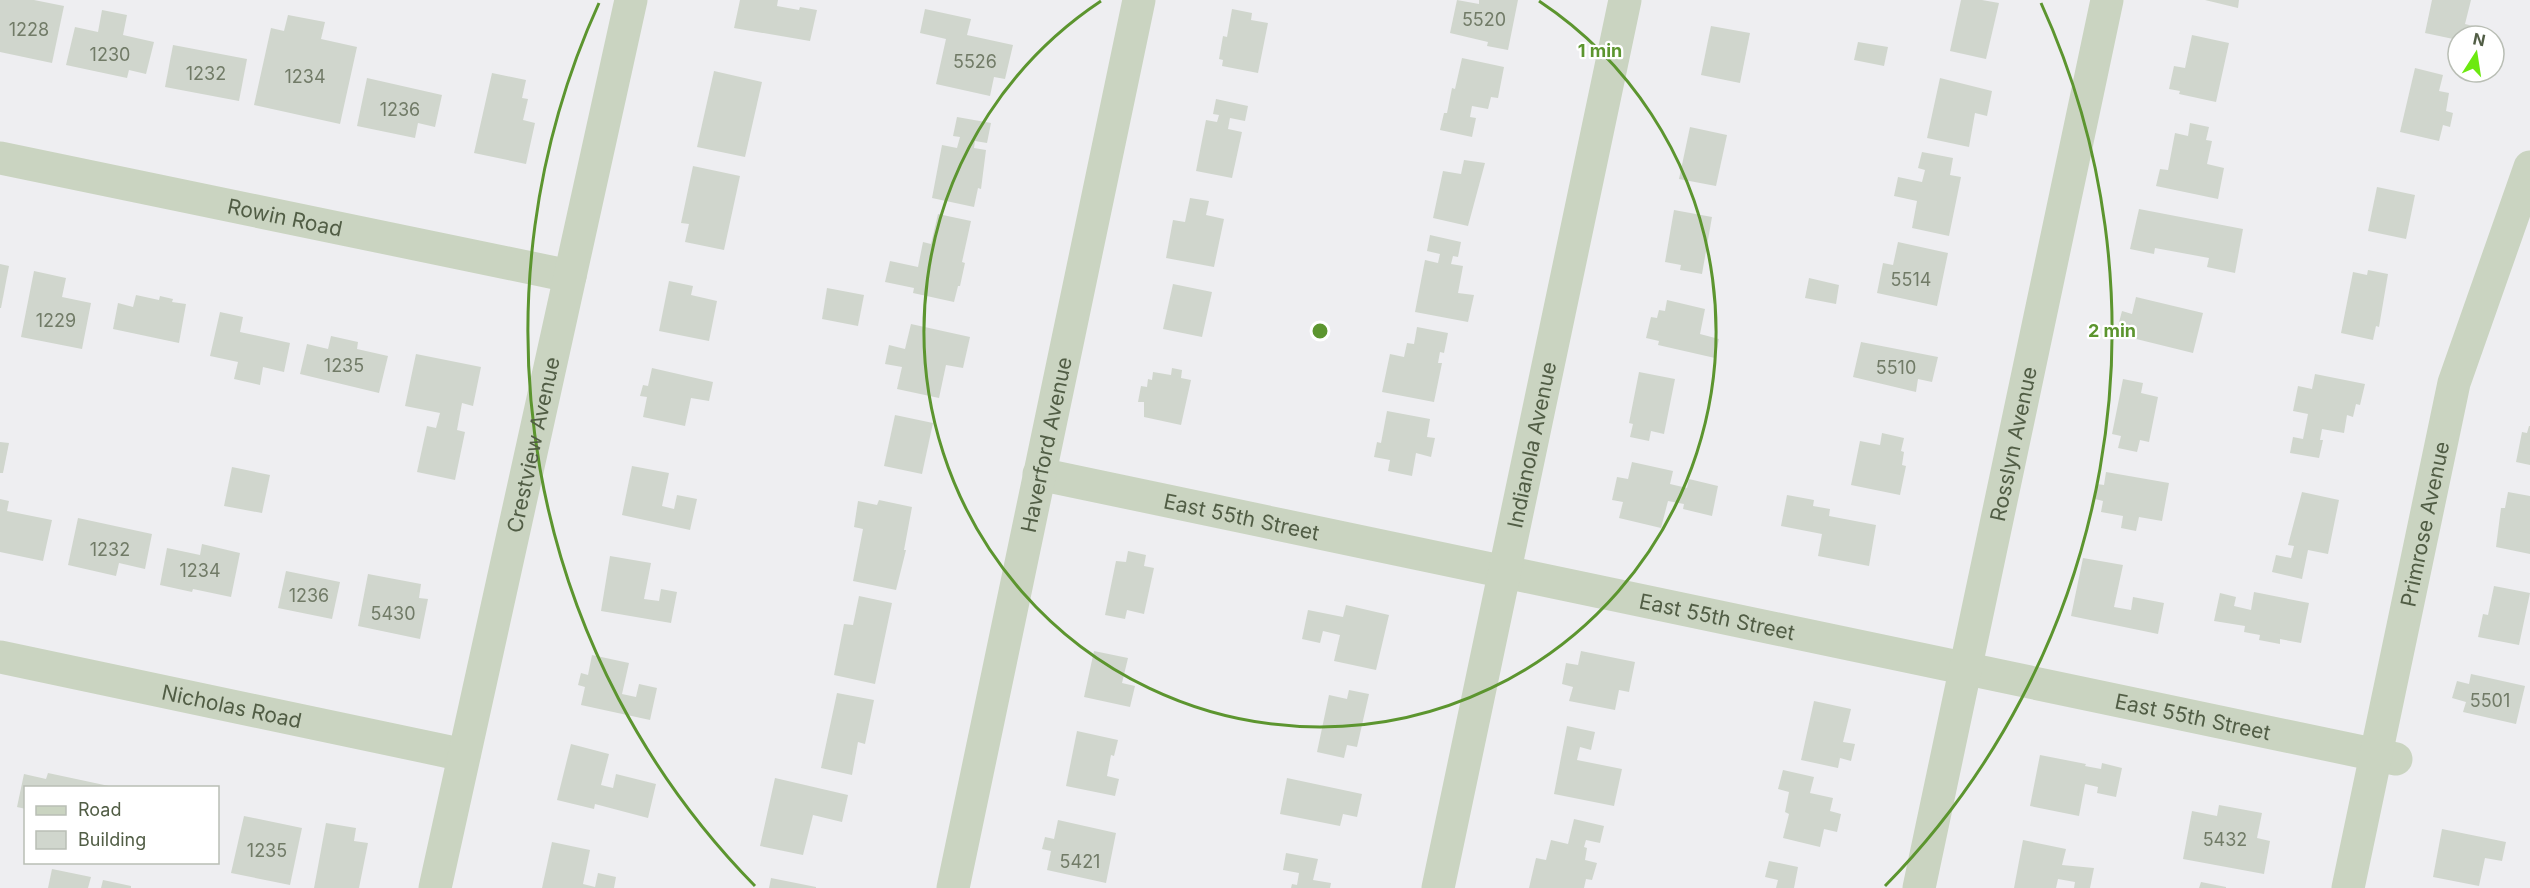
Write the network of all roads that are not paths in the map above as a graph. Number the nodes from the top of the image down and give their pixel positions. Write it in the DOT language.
graph roads {
  1 [pos="632,0"];
  2 [pos="1139,0"];
  3 [pos="1625,0"];
  4 [pos="2107,0"];
  5 [pos="0,158"];
  6 [pos="2530,167"];
  7 [pos="570,276"];
  8 [pos="1039,474"];
  9 [pos="1504,572"];
  10 [pos="0,657"];
  11 [pos="1967,669"];
  12 [pos="464,755"];
  13 [pos="2386,757"];
  14 [pos="435,888"];
  15 [pos="953,888"];
  16 [pos="1438,888"];
  17 [pos="1919,888"];
  18 [pos="2348,888"];
  1 -- 7 [label="street, Crestview Avenue"];
  2 -- 8 [label="street, Haverford Avenue"];
  3 -- 9 [label="street, Indianola Avenue"];
  4 -- 11 [label="street, Rosslyn Avenue"];
  5 -- 7 [label="street, Rowin Road"];
  6 -- 13 [label="street, Primrose Avenue"];
  7 -- 12 [label="street, Crestview Avenue"];
  8 -- 9 [label="street, East 55th Street"];
  8 -- 15 [label="street, Haverford Avenue"];
  9 -- 11 [label="street, East 55th Street"];
  9 -- 16 [label="street, Indianola Avenue"];
  10 -- 12 [label="street, Nicholas Road"];
  11 -- 13 [label="street, East 55th Street"];
  11 -- 17 [label="street, Rosslyn Avenue"];
  12 -- 14 [label="street, Crestview Avenue"];
  13 -- 18 [label="street, Primrose Avenue"];
}
